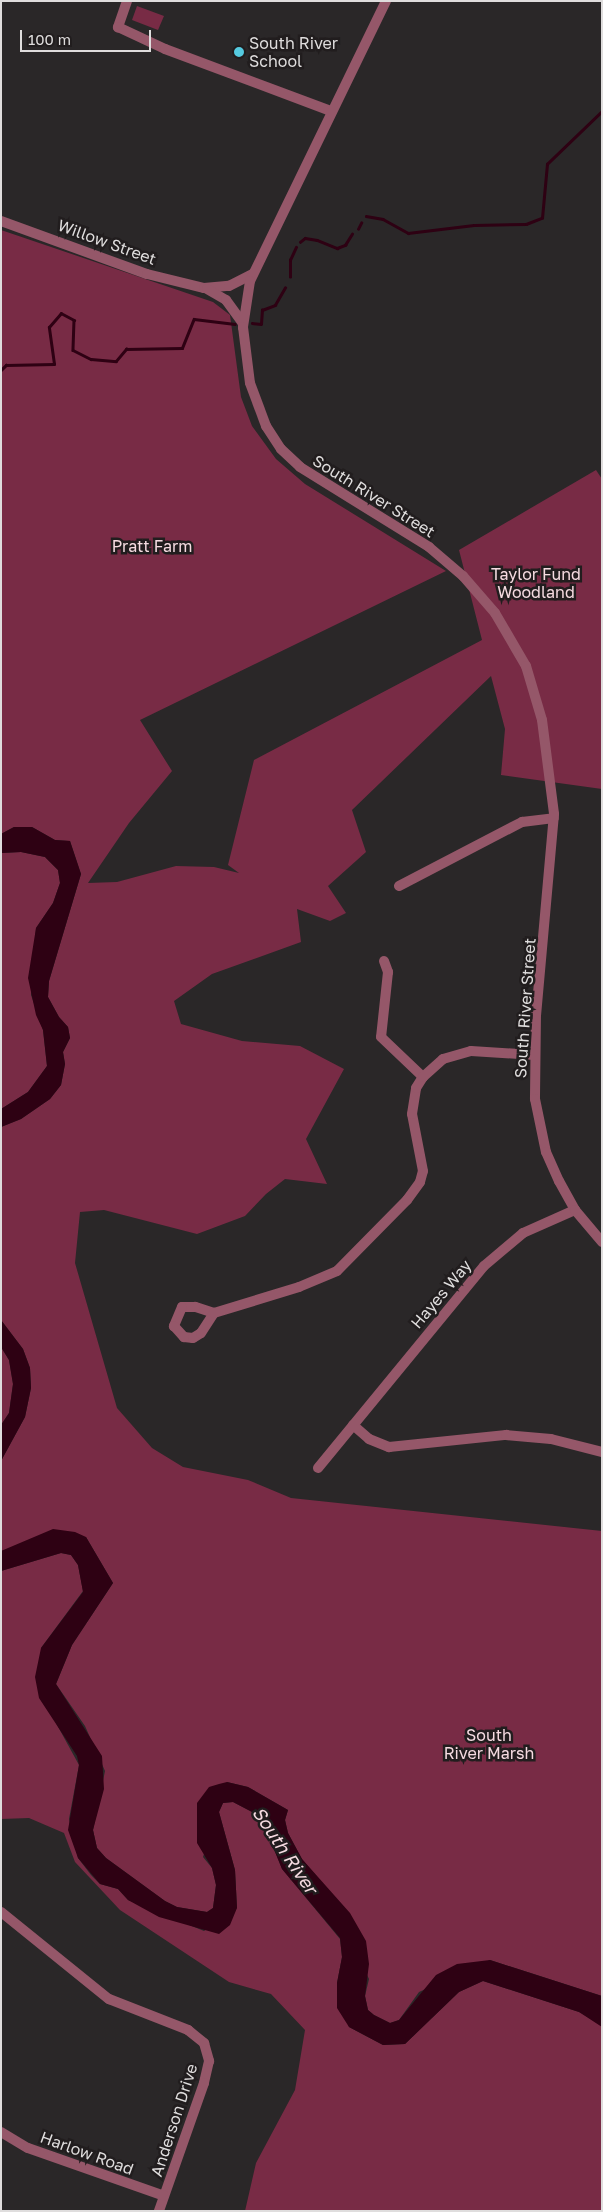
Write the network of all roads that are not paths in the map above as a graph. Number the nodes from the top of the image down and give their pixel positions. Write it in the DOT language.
graph roads {
  1 [pos="126,1"];
  2 [pos="386,1"];
  3 [pos="331,111"];
  4 [pos="1,221"];
  5 [pos="253,274"];
  6 [pos="204,288"];
  7 [pos="243,323"];
  8 [pos="554,818"];
  9 [pos="399,886"];
  10 [pos="384,961"];
  11 [pos="534,1055"];
  12 [pos="423,1076"];
  13 [pos="575,1210"];
  14 [pos="602,1242"];
  15 [pos="214,1313"];
  16 [pos="353,1425"];
  17 [pos="602,1452"];
  18 [pos="318,1468"];
  19 [pos="1,1912"];
  20 [pos="1,2132"];
  21 [pos="164,2196"];
  22 [pos="160,2211"];
  1 -- 3 [label="street"];
  2 -- 3 [label="street, South River Street"];
  3 -- 5 [label="street, South River Street"];
  4 -- 6 [label="street, Willow Street"];
  5 -- 6 [label="street, Willow Street"];
  5 -- 7 [label="street, South River Street"];
  6 -- 7 [label="street, Willow Street"];
  7 -- 8 [label="street, South River Street"];
  8 -- 9 [label="street"];
  8 -- 11 [label="street, South River Street"];
  10 -- 12 [label="street"];
  11 -- 12 [label="street"];
  11 -- 13 [label="street, South River Street"];
  12 -- 15 [label="street"];
  13 -- 14 [label="street, South River Street"];
  13 -- 16 [label="street, Hayes Way"];
  16 -- 17 [label="street"];
  16 -- 18 [label="street, Hayes Way"];
  19 -- 21 [label="street, Anderson Drive"];
  20 -- 21 [label="street, Harlow Road"];
  21 -- 22 [label="street, Anderson Drive"];
}
